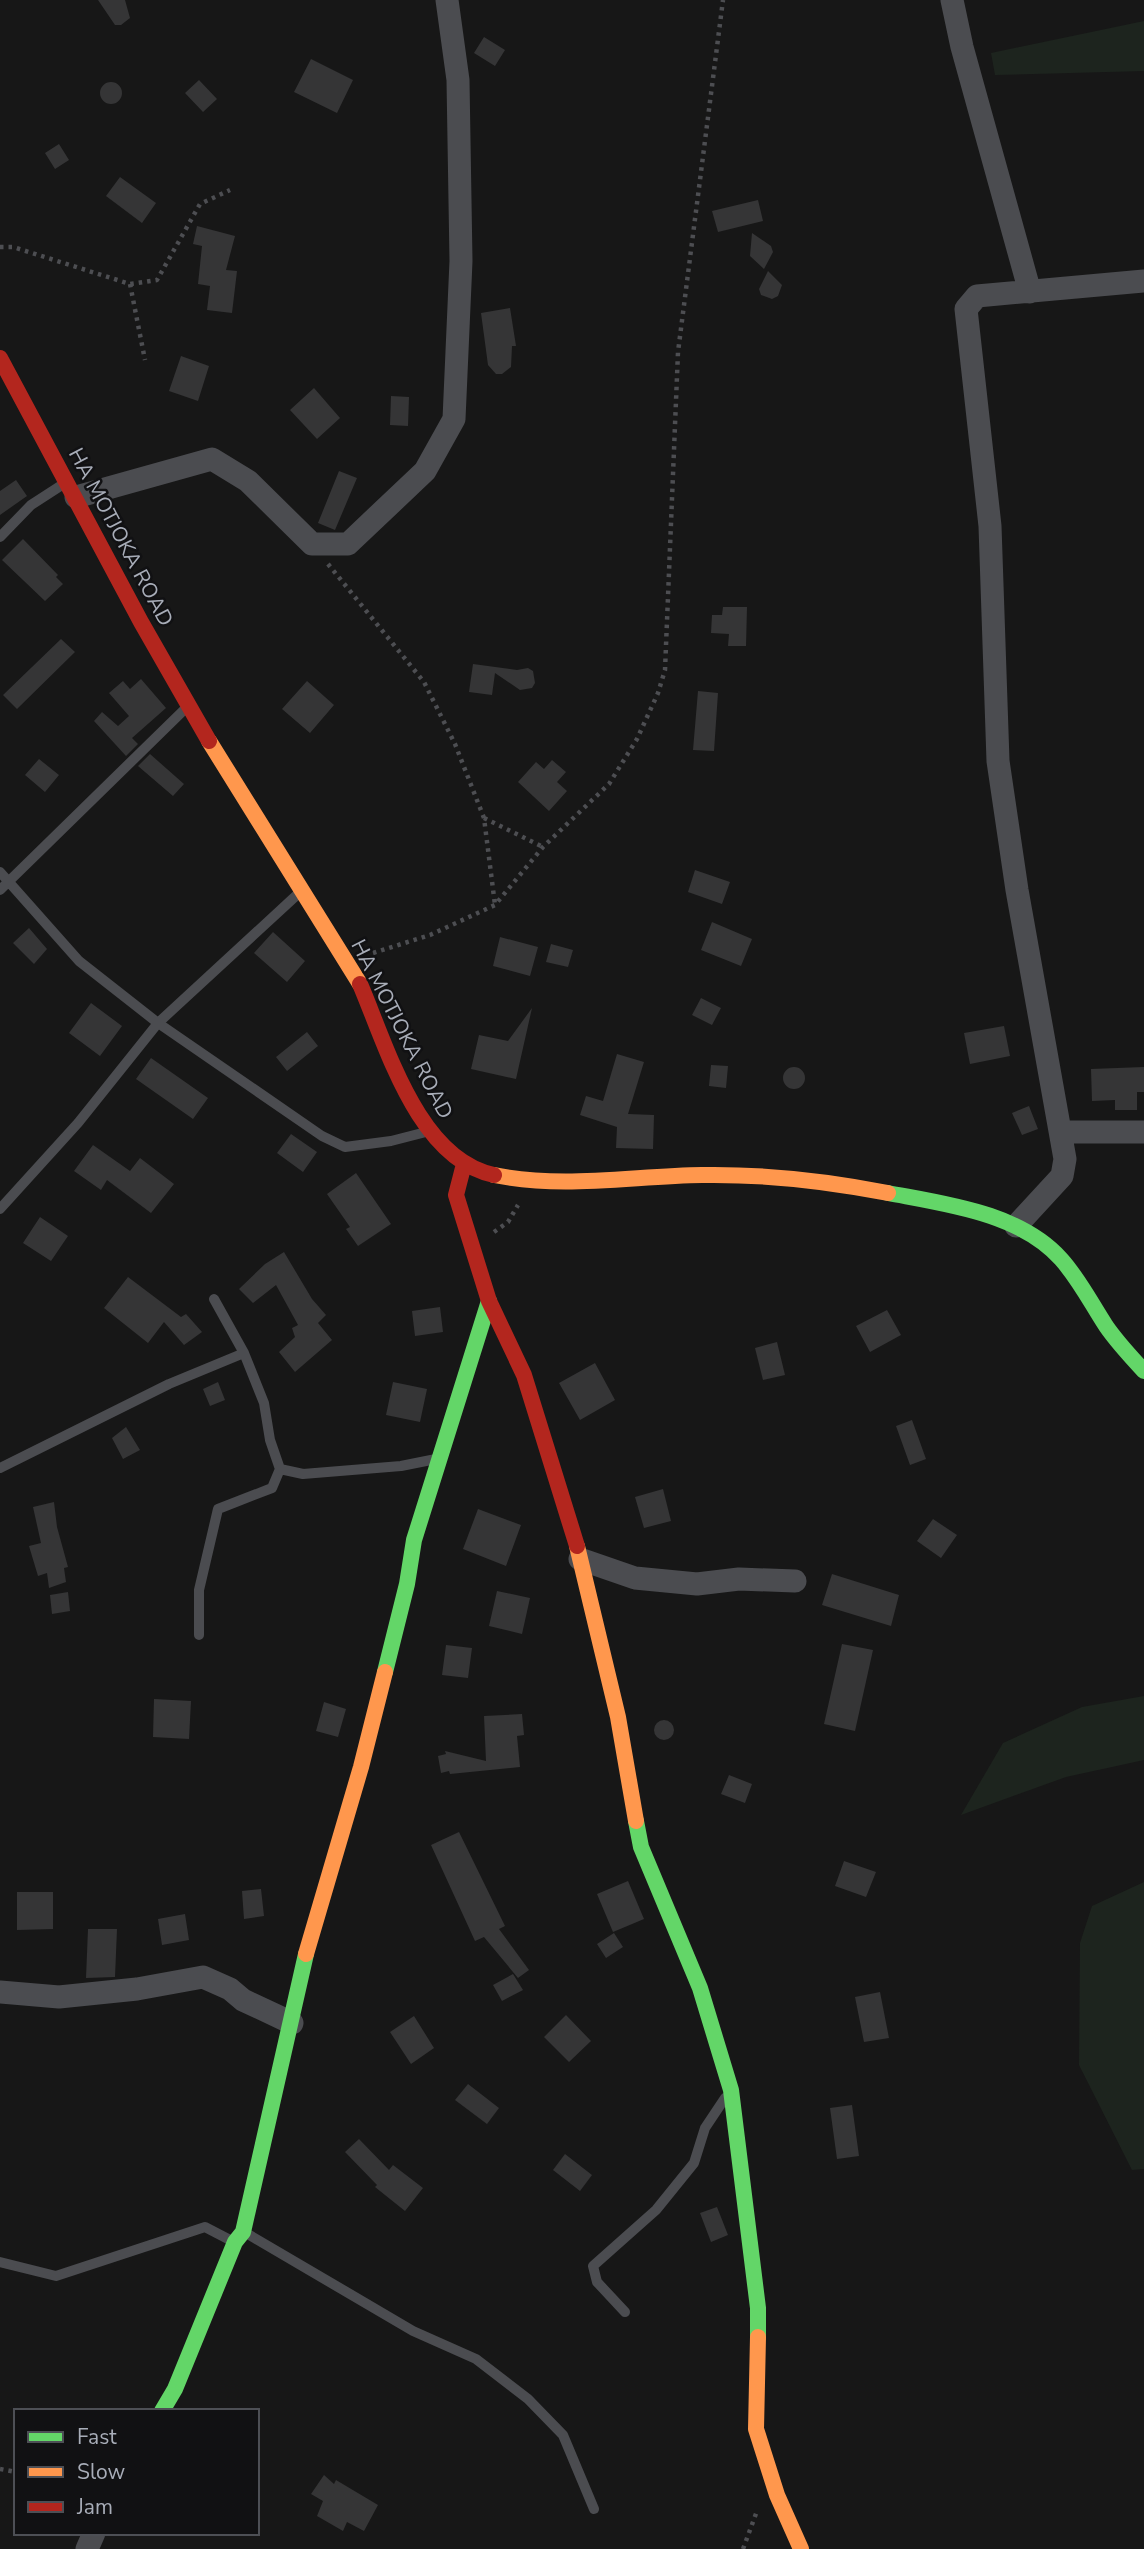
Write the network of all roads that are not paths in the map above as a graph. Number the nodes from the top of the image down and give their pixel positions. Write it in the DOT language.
graph roads {
  1 [pos="447,0"];
  2 [pos="952,0"];
  3 [pos="1144,281"];
  4 [pos="1030,292"];
  5 [pos="0,358"];
  6 [pos="71,489"];
  7 [pos="0,537"];
  8 [pos="189,705"];
  9 [pos="3,881"];
  10 [pos="301,891"];
  11 [pos="158,1023"];
  12 [pos="428,1131"];
  13 [pos="1062,1132"];
  14 [pos="1144,1132"];
  15 [pos="464,1164"];
  16 [pos="0,1209"];
  17 [pos="1016,1226"];
  18 [pos="214,1299"];
  19 [pos="489,1301"];
  20 [pos="244,1353"];
  21 [pos="1144,1371"];
  22 [pos="439,1458"];
  23 [pos="0,1468"];
  24 [pos="280,1469"];
  25 [pos="580,1559"];
  26 [pos="795,1581"];
  27 [pos="199,1635"];
  28 [pos="0,1992"];
  29 [pos="292,2023"];
  30 [pos="731,2090"];
  31 [pos="239,2237"];
  32 [pos="0,2262"];
  33 [pos="625,2312"];
  34 [pos="163,2409"];
  35 [pos="594,2509"];
  36 [pos="801,2549"];
  1 -- 6 [label="street"];
  2 -- 4 [label="street"];
  3 -- 4 [label="street"];
  4 -- 13 [label="street"];
  5 -- 6 [label="street, HA MOTJOKA ROAD"];
  6 -- 7 [label="lane"];
  6 -- 8 [label="street, HA MOTJOKA ROAD"];
  8 -- 9 [label="lane"];
  8 -- 10 [label="street, HA MOTJOKA ROAD"];
  9 -- 11 [label="lane"];
  10 -- 11 [label="lane"];
  10 -- 12 [label="street, HA MOTJOKA ROAD"];
  11 -- 12 [label="lane"];
  11 -- 16 [label="lane"];
  12 -- 15 [label="street, HA MOTJOKA ROAD"];
  13 -- 14 [label="street"];
  13 -- 17 [label="street"];
  15 -- 17 [label="street, HA MOTJOKA ROAD"];
  15 -- 19 [label="street"];
  17 -- 21 [label="street, HA MOTJOKA ROAD"];
  18 -- 20 [label="lane"];
  19 -- 22 [label="street"];
  19 -- 25 [label="street"];
  20 -- 23 [label="lane"];
  20 -- 24 [label="lane"];
  22 -- 24 [label="lane"];
  22 -- 29 [label="street"];
  24 -- 27 [label="lane"];
  25 -- 26 [label="street"];
  25 -- 30 [label="street"];
  28 -- 29 [label="street"];
  29 -- 31 [label="street"];
  30 -- 33 [label="lane"];
  30 -- 36 [label="street"];
  31 -- 32 [label="lane"];
  31 -- 34 [label="street"];
  31 -- 35 [label="lane"];
}
